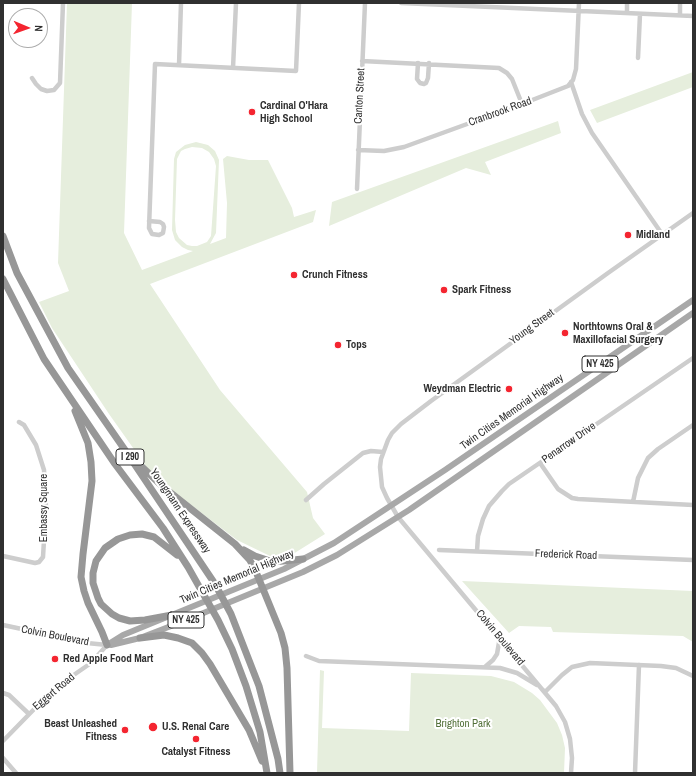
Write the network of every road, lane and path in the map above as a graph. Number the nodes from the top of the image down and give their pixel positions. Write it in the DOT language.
graph roads {
  1 [pos="63,3"];
  2 [pos="181,3"];
  3 [pos="236,3"];
  4 [pos="299,3"];
  5 [pos="365,3"];
  6 [pos="401,3"];
  7 [pos="416,3"];
  8 [pos="525,3"];
  9 [pos="579,3"];
  10 [pos="628,3"];
  11 [pos="680,3"];
  12 [pos="470,5"];
  13 [pos="524,9"];
  14 [pos="579,11"];
  15 [pos="627,13"];
  16 [pos="640,14"];
  17 [pos="680,15"];
  18 [pos="693,16"];
  19 [pos="638,58"];
  20 [pos="362,61"];
  21 [pos="418,63"];
  22 [pos="429,63"];
  23 [pos="179,65"];
  24 [pos="233,68"];
  25 [pos="32,78"];
  26 [pos="571,82"];
  27 [pos="522,104"];
  28 [pos="358,150"];
  29 [pos="357,190"];
  30 [pos="693,213"];
  31 [pos="149,221"];
  32 [pos="662,234"];
  33 [pos="3,236"];
  34 [pos="3,279"];
  35 [pos="693,300"];
  36 [pos="693,313"];
  37 [pos="693,358"];
  38 [pos="68,394"];
  39 [pos="19,422"];
  40 [pos="693,425"];
  41 [pos="126,450"];
  42 [pos="383,452"];
  43 [pos="540,463"];
  44 [pos="306,500"];
  45 [pos="633,502"];
  46 [pos="693,505"];
  47 [pos="391,506"];
  48 [pos="398,517"];
  49 [pos="235,544"];
  50 [pos="439,550"];
  51 [pos="477,551"];
  52 [pos="3,556"];
  53 [pos="303,559"];
  54 [pos="693,560"];
  55 [pos="188,567"];
  56 [pos="259,579"];
  57 [pos="264,589"];
  58 [pos="172,615"];
  59 [pos="3,626"];
  60 [pos="500,637"];
  61 [pos="140,638"];
  62 [pos="107,645"];
  63 [pos="306,656"];
  64 [pos="639,665"];
  65 [pos="486,666"];
  66 [pos="693,676"];
  67 [pos="545,692"];
  68 [pos="3,693"];
  69 [pos="29,714"];
  70 [pos="3,741"];
  71 [pos="3,758"];
  72 [pos="16,773"];
  73 [pos="266,773"];
  74 [pos="280,773"];
  75 [pos="290,773"];
  76 [pos="571,773"];
  77 [pos="635,773"];
  1 -- 25 [label="street"];
  2 -- 23 [label="street"];
  3 -- 24 [label="street"];
  4 -- 24 [label="street"];
  5 -- 20 [label="street, Canton Street"];
  6 -- 7 [label="street"];
  7 -- 12 [label="street"];
  8 -- 13 [label="street"];
  9 -- 14 [label="street"];
  10 -- 15 [label="street"];
  11 -- 17 [label="street"];
  12 -- 13 [label="street"];
  13 -- 14 [label="street"];
  14 -- 15 [label="street"];
  14 -- 26 [label="street"];
  15 -- 16 [label="street"];
  16 -- 17 [label="street"];
  16 -- 19 [label="street"];
  17 -- 18 [label="street"];
  20 -- 21 [label="street"];
  20 -- 28 [label="street, Canton Street"];
  21 -- 22 [label="street"];
  21 -- 22 [label="street"];
  22 -- 27 [label="street"];
  23 -- 24 [label="street"];
  23 -- 31 [label="street"];
  26 -- 27 [label="street, Cranbrook Road"];
  26 -- 32 [label="street"];
  27 -- 28 [label="street, Cranbrook Road"];
  28 -- 29 [label="street, Canton Street"];
  30 -- 32 [label="street, Young Street"];
  32 -- 42 [label="street, Young Street"];
  33 -- 41 [label="highway, Youngmann Expressway / I 290"];
  34 -- 38 [label="highway, I 290"];
  35 -- 47 [label="main road, Twin Cities Memorial Highway / NY 425"];
  36 -- 48 [label="main road, Twin Cities Memorial Highway / NY 425"];
  37 -- 43 [label="street, Penarrow Drive"];
  38 -- 55 [label="highway, I 290"];
  38 -- 62 [label="highway"];
  39 -- 52 [label="street, Embassy Square"];
  40 -- 45 [label="street"];
  41 -- 49 [label="highway"];
  41 -- 74 [label="highway, Youngmann Expressway / I 290"];
  42 -- 44 [label="street"];
  42 -- 47 [label="street, Young Street"];
  43 -- 45 [label="street"];
  43 -- 51 [label="street, Penarrow Drive"];
  45 -- 46 [label="street"];
  47 -- 48 [label="street, Young Street"];
  47 -- 53 [label="main road, Twin Cities Memorial Highway / NY 425"];
  48 -- 57 [label="main road, Twin Cities Memorial Highway / NY 425"];
  48 -- 60 [label="street, Colvin Boulevard"];
  49 -- 53 [label="highway"];
  49 -- 56 [label="highway"];
  50 -- 51 [label="street, Frederick Road"];
  51 -- 54 [label="street, Frederick Road"];
  53 -- 56 [label="main road, Twin Cities Memorial Highway / NY 425"];
  55 -- 58 [label="highway"];
  55 -- 73 [label="highway, I 290"];
  56 -- 57 [label="highway"];
  56 -- 58 [label="main road, Twin Cities Memorial Highway / NY 425"];
  57 -- 61 [label="main road, Twin Cities Memorial Highway / NY 425"];
  57 -- 75 [label="highway"];
  58 -- 62 [label="main road, Twin Cities Memorial Highway"];
  59 -- 62 [label="street, Colvin Boulevard"];
  60 -- 65 [label="street"];
  60 -- 67 [label="street, Colvin Boulevard"];
  61 -- 62 [label="main road, Twin Cities Memorial Highway / NY 425"];
  61 -- 73 [label="highway"];
  62 -- 69 [label="street, Eggert Road"];
  63 -- 65 [label="street"];
  64 -- 66 [label="street"];
  64 -- 67 [label="street"];
  64 -- 77 [label="street"];
  65 -- 67 [label="street"];
  67 -- 76 [label="street, Colvin Boulevard"];
  68 -- 69 [label="street"];
  69 -- 70 [label="street, Eggert Road"];
  71 -- 72 [label="street"];
}
